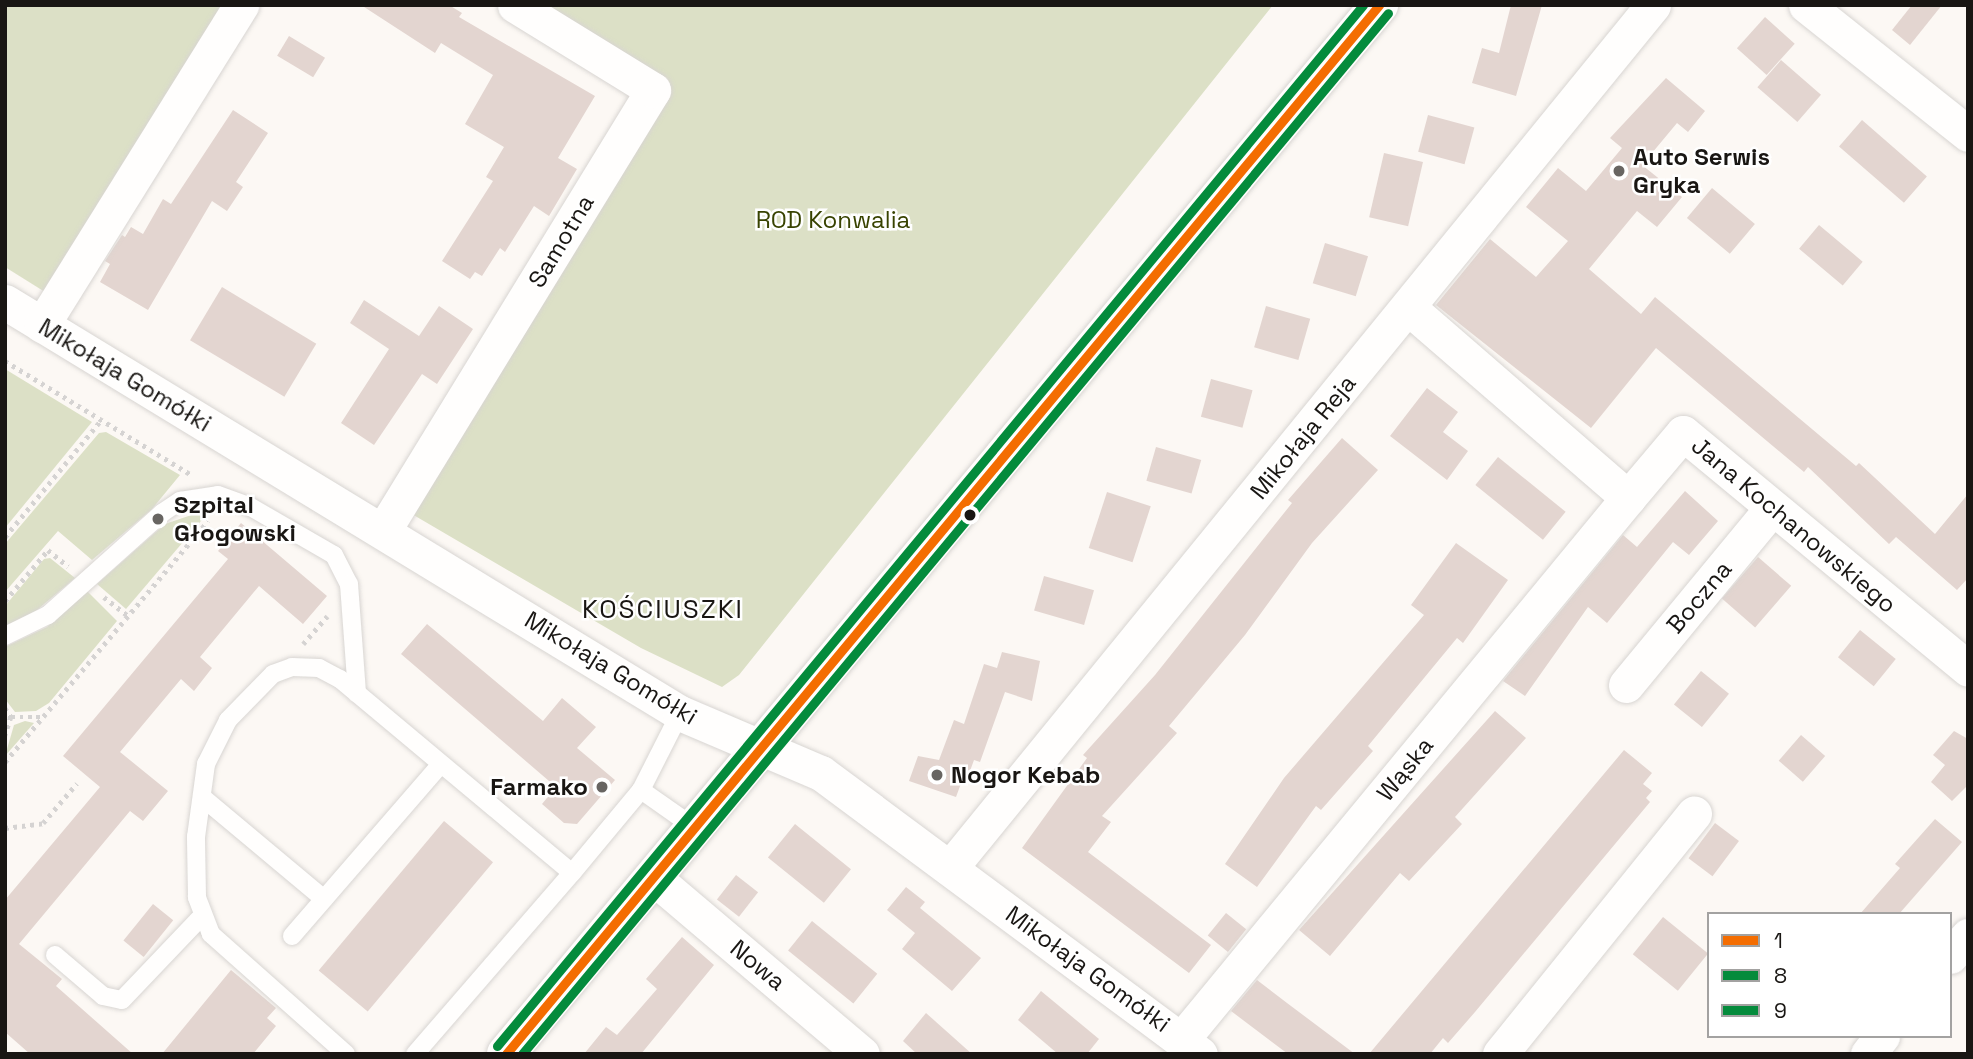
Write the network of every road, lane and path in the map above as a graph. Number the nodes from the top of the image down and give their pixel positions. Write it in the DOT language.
graph roads {
  1 [pos="241,5"];
  2 [pos="515,5"];
  3 [pos="1379,5"];
  4 [pos="1653,5"];
  5 [pos="1805,5"];
  6 [pos="1968,134"];
  7 [pos="5,302"];
  8 [pos="1409,308"];
  9 [pos="42,325"];
  10 [pos="5,361"];
  11 [pos="102,420"];
  12 [pos="232,498"];
  13 [pos="1628,498"];
  14 [pos="1773,508"];
  15 [pos="215,512"];
  16 [pos="383,531"];
  17 [pos="5,537"];
  18 [pos="332,609"];
  19 [pos="5,636"];
  20 [pos="294,655"];
  21 [pos="1968,668"];
  22 [pos="1626,685"];
  23 [pos="357,694"];
  24 [pos="5,708"];
  25 [pos="680,713"];
  26 [pos="11,717"];
  27 [pos="43,717"];
  28 [pos="5,736"];
  29 [pos="760,749"];
  30 [pos="5,762"];
  31 [pos="440,765"];
  32 [pos="77,783"];
  33 [pos="641,790"];
  34 [pos="202,797"];
  35 [pos="1694,814"];
  36 [pos="5,828"];
  37 [pos="695,828"];
  38 [pos="950,867"];
  39 [pos="572,873"];
  40 [pos="653,877"];
  41 [pos="324,899"];
  42 [pos="201,917"];
  43 [pos="292,936"];
  44 [pos="1968,936"];
  45 [pos="1952,954"];
  46 [pos="55,955"];
  47 [pos="1880,1038"];
  48 [pos="1191,1046"];
  49 [pos="346,1054"];
  50 [pos="415,1054"];
  51 [pos="506,1054"];
  52 [pos="862,1054"];
  53 [pos="1500,1054"];
  54 [pos="1868,1054"];
  1 -- 9 [label="street"];
  2 -- 16 [label="street, Samotna"];
  3 -- 29 [label="street"];
  4 -- 8 [label="street, Mikołaja Reja"];
  5 -- 6 [label="street"];
  7 -- 9 [label="street, Mikołaja Gomółki"];
  8 -- 13 [label="street"];
  8 -- 38 [label="street, Mikołaja Reja"];
  9 -- 16 [label="street, Mikołaja Gomółki"];
  10 -- 11 [label="path"];
  11 -- 12 [label="path"];
  11 -- 17 [label="path"];
  12 -- 19 [label="lane"];
  12 -- 23 [label="lane"];
  13 -- 14 [label="street, Jana Kochanowskiego"];
  13 -- 48 [label="street, Wąska"];
  14 -- 21 [label="street, Jana Kochanowskiego"];
  14 -- 22 [label="street, Boczna"];
  15 -- 27 [label="path"];
  16 -- 25 [label="street, Mikołaja Gomółki"];
  18 -- 20 [label="path"];
  23 -- 31 [label="lane"];
  23 -- 34 [label="lane"];
  24 -- 26 [label="path"];
  25 -- 29 [label="street, Mikołaja Gomółki"];
  25 -- 33 [label="lane"];
  26 -- 27 [label="path"];
  26 -- 28 [label="path"];
  27 -- 30 [label="path"];
  29 -- 37 [label="street"];
  29 -- 38 [label="street, Mikołaja Gomółki"];
  31 -- 39 [label="lane"];
  31 -- 41 [label="lane"];
  32 -- 36 [label="path"];
  33 -- 37 [label="lane"];
  33 -- 39 [label="lane"];
  34 -- 41 [label="lane"];
  34 -- 42 [label="lane"];
  35 -- 53 [label="street"];
  37 -- 40 [label="street"];
  38 -- 48 [label="street, Mikołaja Gomółki"];
  39 -- 50 [label="lane"];
  40 -- 51 [label="street"];
  40 -- 52 [label="street, Nowa"];
  41 -- 43 [label="lane"];
  42 -- 46 [label="lane"];
  42 -- 49 [label="lane"];
  44 -- 45 [label="street"];
  47 -- 54 [label="street"];
}
